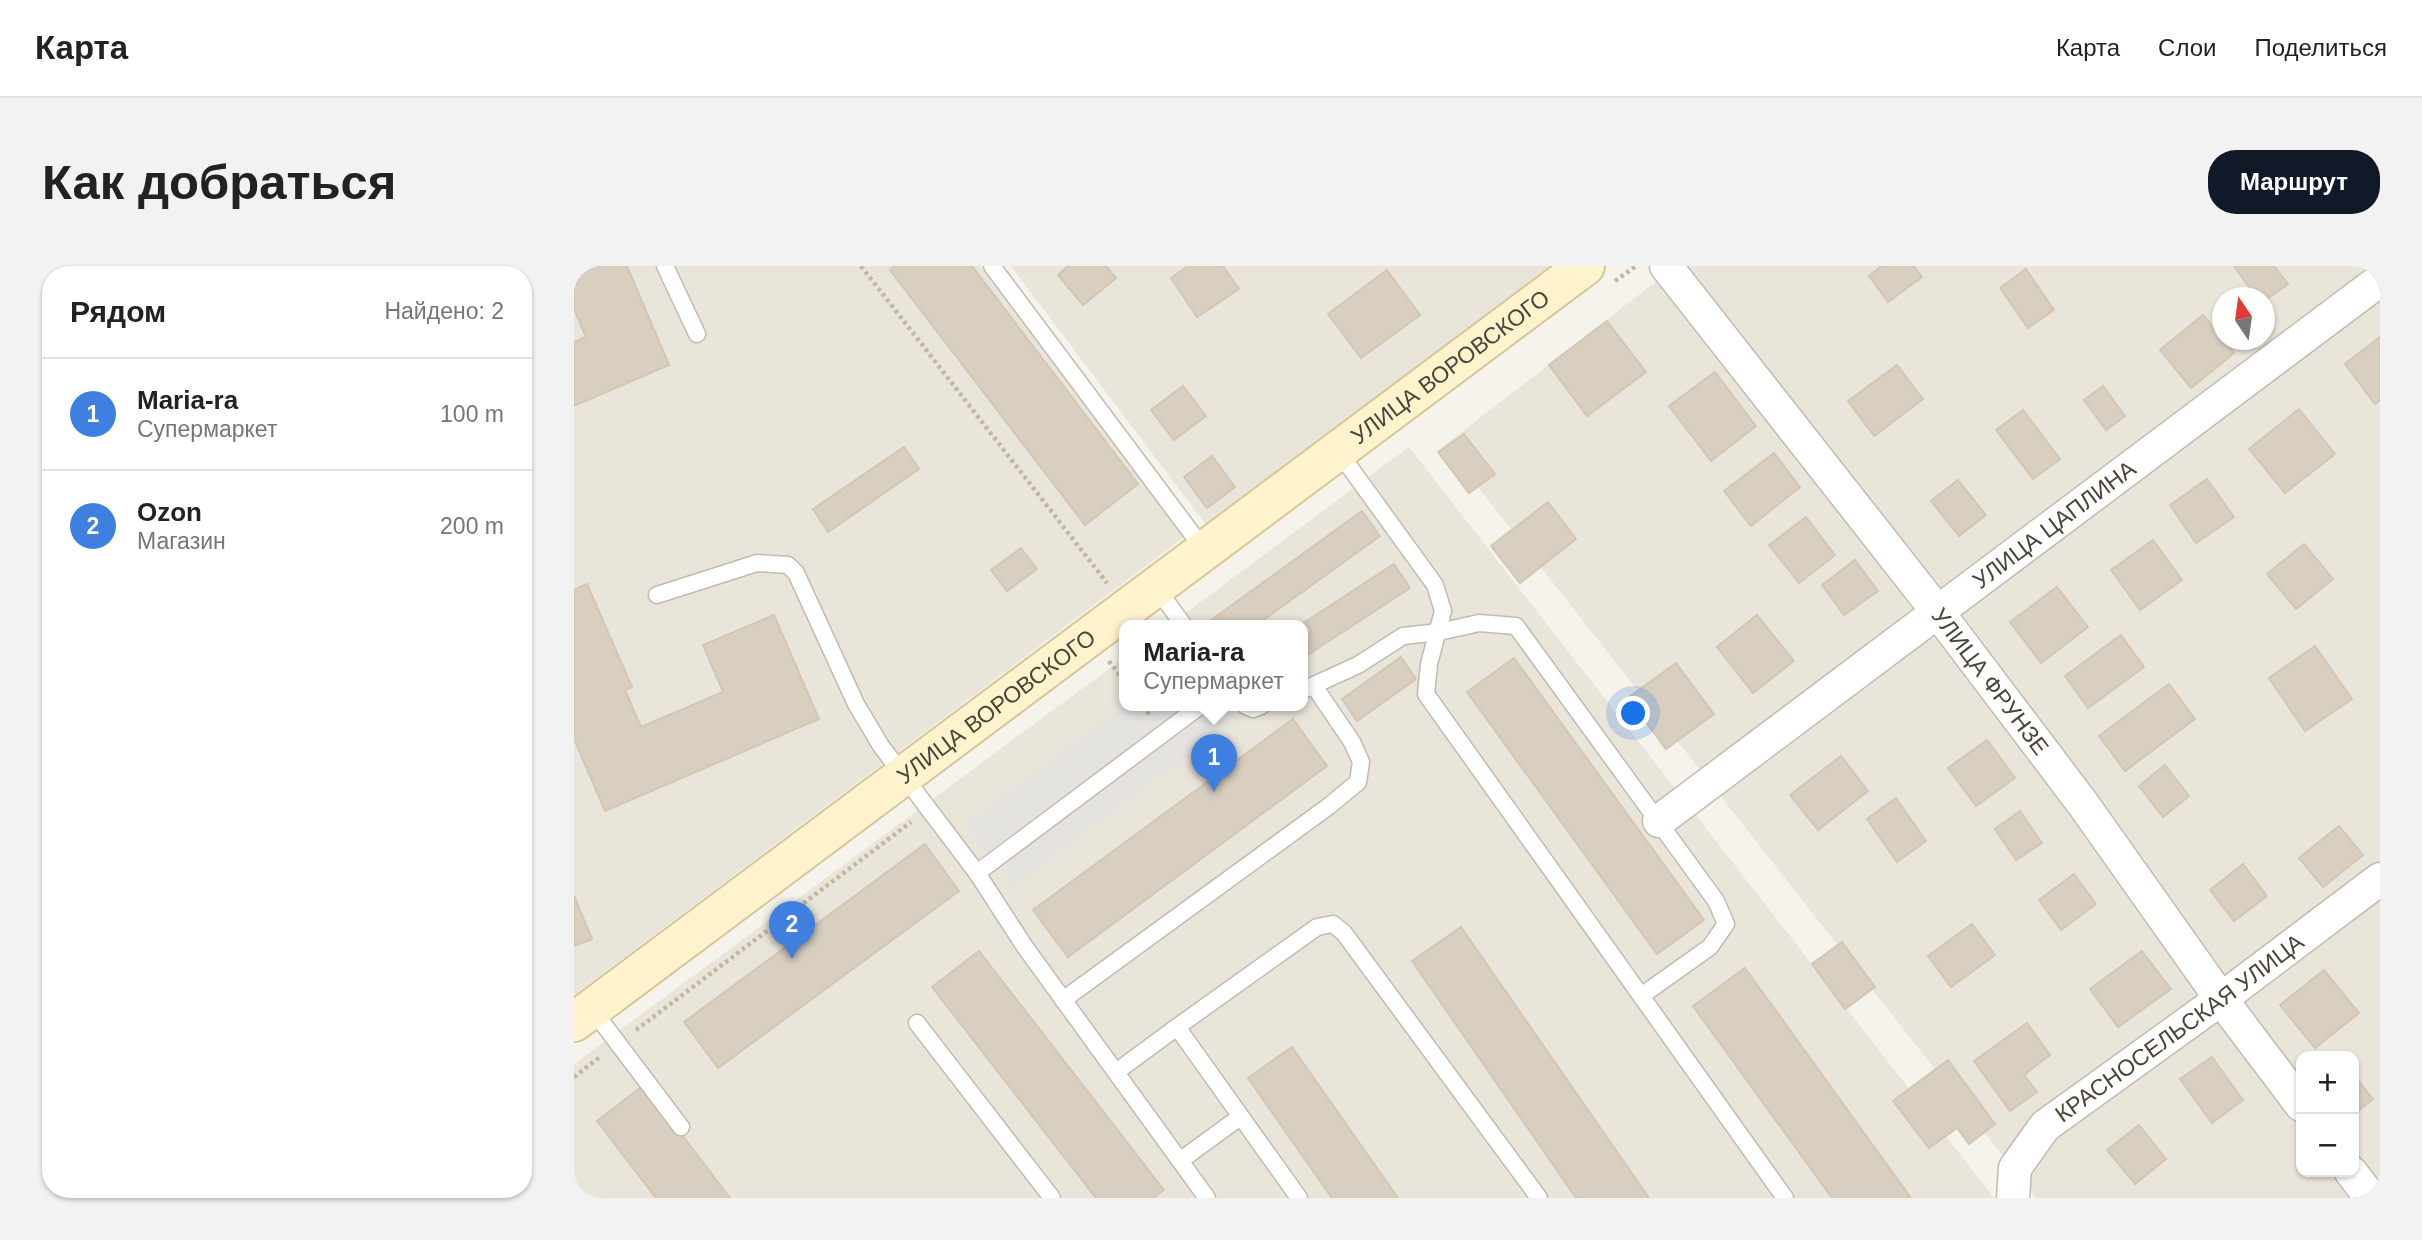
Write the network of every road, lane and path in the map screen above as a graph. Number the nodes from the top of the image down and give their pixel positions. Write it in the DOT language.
graph roads {
  1 [pos="665,266"];
  2 [pos="861,266"];
  3 [pos="992,266"];
  4 [pos="1585,266"];
  5 [pos="1666,266"];
  6 [pos="2380,280"];
  7 [pos="697,334"];
  8 [pos="1338,451"];
  9 [pos="1205,551"];
  10 [pos="1156,587"];
  11 [pos="1112,589"];
  12 [pos="657,595"];
  13 [pos="1937,611"];
  14 [pos="1180,620"];
  15 [pos="1439,632"];
  16 [pos="1116,655"];
  17 [pos="1119,675"];
  18 [pos="1308,688"];
  19 [pos="1193,711"];
  20 [pos="904,776"];
  21 [pos="929,809"];
  22 [pos="1659,821"];
  23 [pos="978,873"];
  24 [pos="2380,879"];
  25 [pos="1641,996"];
  26 [pos="2221,999"];
  27 [pos="1063,1000"];
  28 [pos="583,1016"];
  29 [pos="917,1023"];
  30 [pos="1177,1027"];
  31 [pos="618,1044"];
  32 [pos="1116,1072"];
  33 [pos="574,1077"];
  34 [pos="2296,1098"];
  35 [pos="1240,1117"];
  36 [pos="681,1127"];
  37 [pos="1181,1160"];
  38 [pos="2355,1177"];
  39 [pos="1052,1198"];
  40 [pos="1207,1198"];
  41 [pos="1299,1198"];
  42 [pos="1539,1198"];
  43 [pos="1784,1198"];
  44 [pos="2013,1198"];
  45 [pos="2371,1198"];
  1 -- 7 [label="lane"];
  2 -- 11 [label="path"];
  3 -- 9 [label="lane"];
  4 -- 8 [label="main road, УЛИЦА ВОРОВСКОГО"];
  5 -- 13 [label="street, УЛИЦА ФРУНЗЕ"];
  6 -- 13 [label="street, УЛИЦА ЦАПЛИНА"];
  8 -- 9 [label="main road, УЛИЦА ВОРОВСКОГО"];
  8 -- 15 [label="lane"];
  9 -- 10 [label="main road, УЛИЦА ВОРОВСКОГО"];
  10 -- 14 [label="lane"];
  10 -- 20 [label="main road, УЛИЦА ВОРОВСКОГО"];
  12 -- 20 [label="lane"];
  13 -- 22 [label="street, УЛИЦА ЦАПЛИНА"];
  13 -- 26 [label="street, УЛИЦА ФРУНЗЕ"];
  15 -- 18 [label="lane"];
  15 -- 22 [label="lane"];
  15 -- 25 [label="lane"];
  16 -- 17 [label="path"];
  18 -- 27 [label="lane"];
  19 -- 23 [label="lane"];
  20 -- 21 [label="lane"];
  20 -- 28 [label="main road, УЛИЦА ВОРОВСКОГО"];
  21 -- 23 [label="lane"];
  21 -- 31 [label="path"];
  22 -- 25 [label="lane"];
  23 -- 27 [label="lane"];
  24 -- 26 [label="street, КРАСНОСЕЛЬСКАЯ УЛИЦА"];
  25 -- 43 [label="lane"];
  26 -- 34 [label="street, УЛИЦА ФРУНЗЕ"];
  26 -- 44 [label="street, КРАСНОСЕЛЬСКАЯ УЛИЦА"];
  27 -- 32 [label="lane"];
  28 -- 31 [label="lane"];
  29 -- 39 [label="lane"];
  30 -- 32 [label="lane"];
  30 -- 35 [label="lane"];
  30 -- 42 [label="lane"];
  31 -- 33 [label="path"];
  31 -- 36 [label="lane"];
  32 -- 37 [label="lane"];
  35 -- 37 [label="lane"];
  35 -- 41 [label="lane"];
  37 -- 40 [label="lane"];
  38 -- 45 [label="street"];
}
